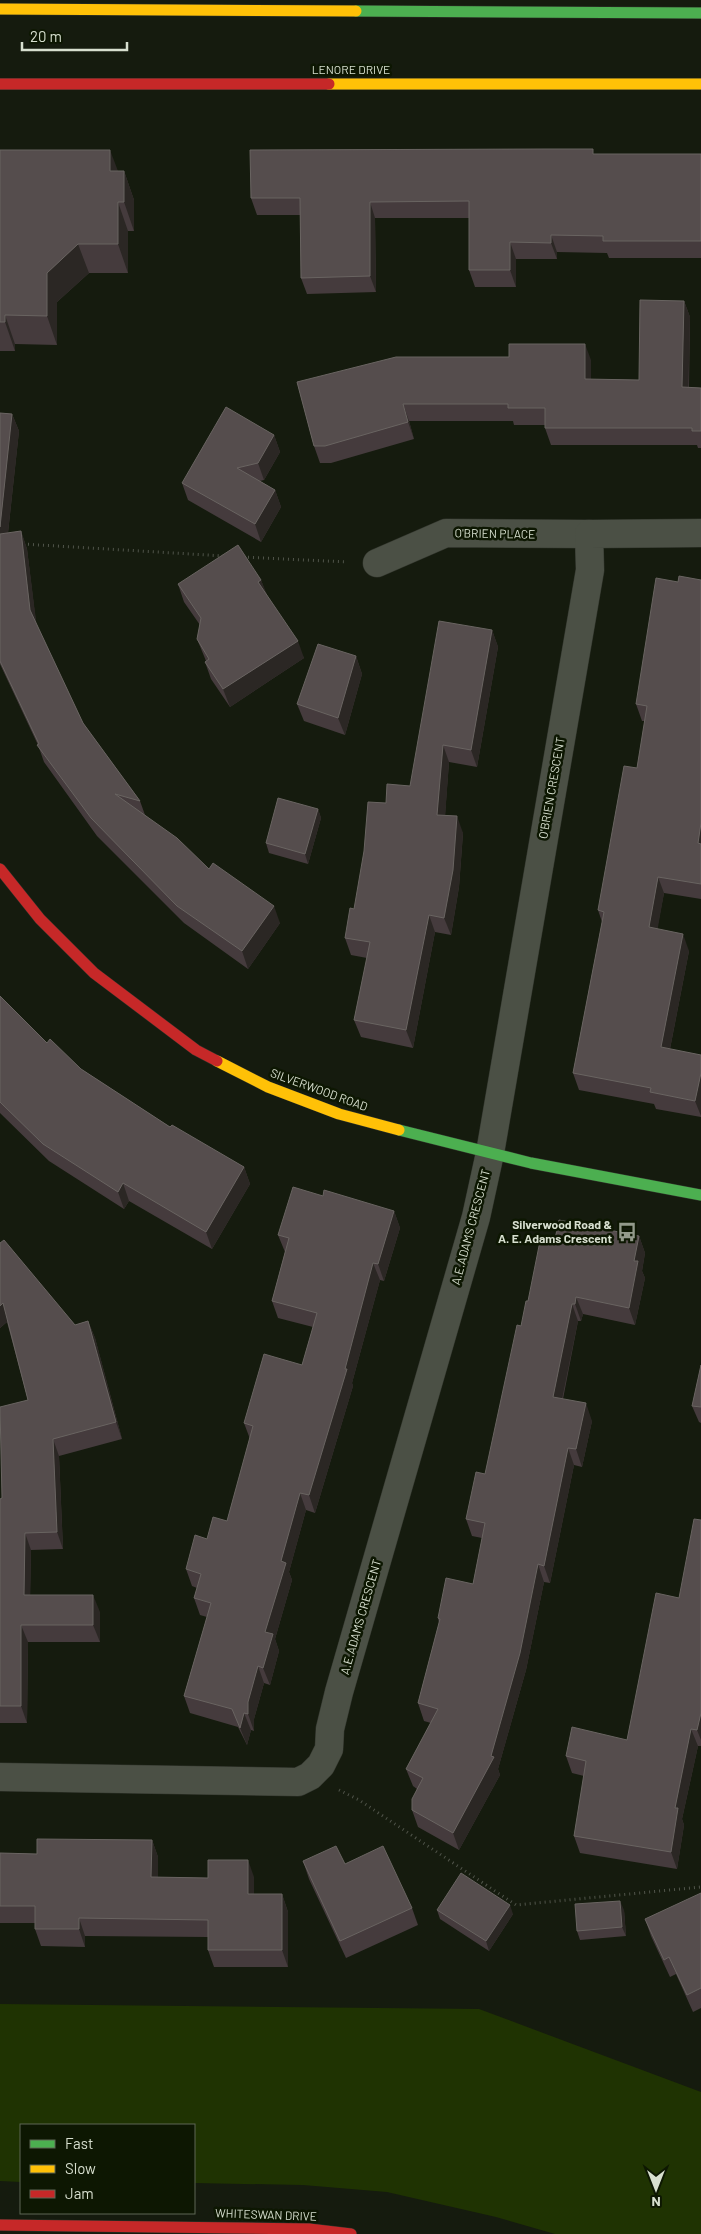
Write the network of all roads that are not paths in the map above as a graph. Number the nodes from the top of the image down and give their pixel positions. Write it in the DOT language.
graph roads {
  1 [pos="0,10"];
  2 [pos="701,13"];
  3 [pos="0,84"];
  4 [pos="48,84"];
  5 [pos="701,84"];
  6 [pos="16,95"];
  7 [pos="701,533"];
  8 [pos="589,534"];
  9 [pos="377,563"];
  10 [pos="0,868"];
  11 [pos="490,1153"];
  12 [pos="701,1195"];
  13 [pos="0,1777"];
  14 [pos="0,2225"];
  15 [pos="351,2234"];
  1 -- 2 [label="main road"];
  3 -- 4 [label="main road, LENORE DRIVE"];
  4 -- 5 [label="main road, LENORE DRIVE"];
  4 -- 6 [label="main road"];
  7 -- 8 [label="street"];
  8 -- 9 [label="street, O'BRIEN PLACE"];
  8 -- 11 [label="street, O'BRIEN CRESCENT"];
  10 -- 11 [label="main road, SILVERWOOD ROAD"];
  11 -- 12 [label="main road, SILVERWOOD ROAD"];
  11 -- 13 [label="street, A.E.ADAMS CRESCENT"];
  14 -- 15 [label="main road, WHITESWAN DRIVE"];
}
